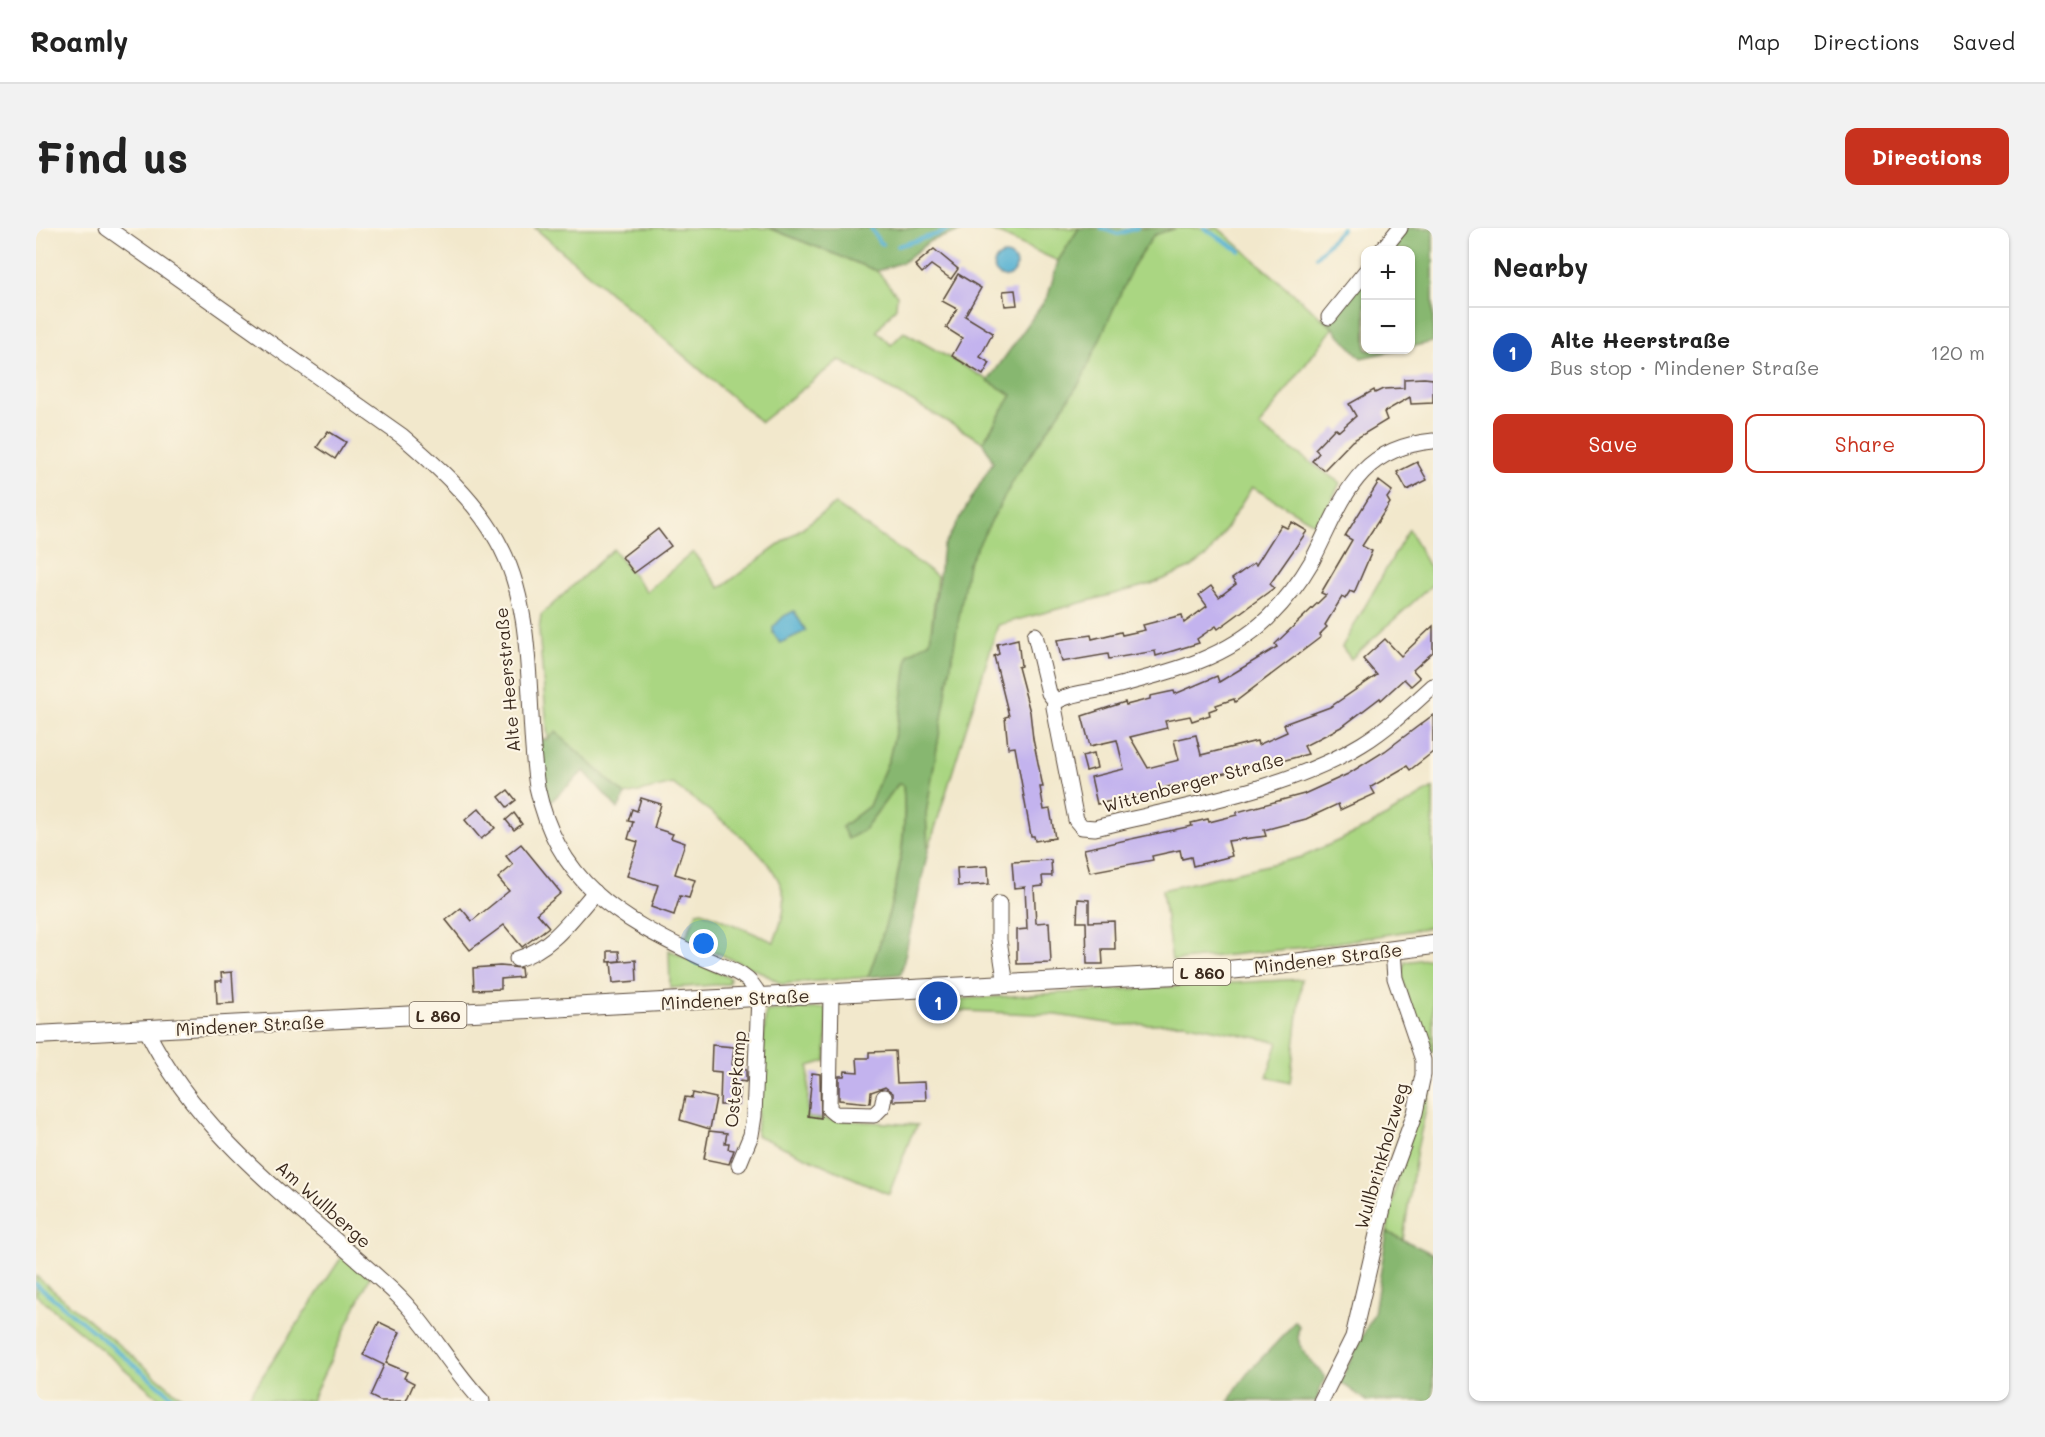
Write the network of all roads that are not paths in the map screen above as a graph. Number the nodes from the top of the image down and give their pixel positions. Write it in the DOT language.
graph roads {
  1 [pos="107,228"];
  2 [pos="1400,228"];
  3 [pos="1385,246"];
  4 [pos="1361,276"];
  5 [pos="1329,317"];
  6 [pos="1433,441"];
  7 [pos="1035,635"];
  8 [pos="1433,686"];
  9 [pos="1056,702"];
  10 [pos="595,892"];
  11 [pos="999,904"];
  12 [pos="1433,945"];
  13 [pos="1393,951"];
  14 [pos="517,959"];
  15 [pos="1006,985"];
  16 [pos="831,994"];
  17 [pos="759,996"];
  18 [pos="147,1031"];
  19 [pos="36,1035"];
  20 [pos="1428,1061"];
  21 [pos="884,1097"];
  22 [pos="739,1164"];
  23 [pos="482,1401"];
  24 [pos="1321,1401"];
  1 -- 10 [label="street, Alte Heerstraße"];
  2 -- 3 [label="street"];
  4 -- 5 [label="street"];
  6 -- 9 [label="street"];
  7 -- 9 [label="street"];
  8 -- 9 [label="street, Wittenberger Straße"];
  10 -- 14 [label="street"];
  10 -- 17 [label="street, Alte Heerstraße"];
  11 -- 15 [label="street"];
  12 -- 13 [label="main road, Mindener Straße / L 860"];
  13 -- 15 [label="main road, Mindener Straße / L 860"];
  13 -- 20 [label="street, Wullbrinkholzweg"];
  15 -- 16 [label="main road, Mindener Straße / L 860"];
  16 -- 17 [label="main road, Mindener Straße / L 860"];
  16 -- 21 [label="street"];
  17 -- 18 [label="main road, Mindener Straße / L 860"];
  17 -- 22 [label="street, Osterkamp"];
  18 -- 19 [label="main road, Mindener Straße / L 860"];
  18 -- 23 [label="street, Am Wullberge"];
  20 -- 24 [label="street, Wullbrinkholzweg"];
}
